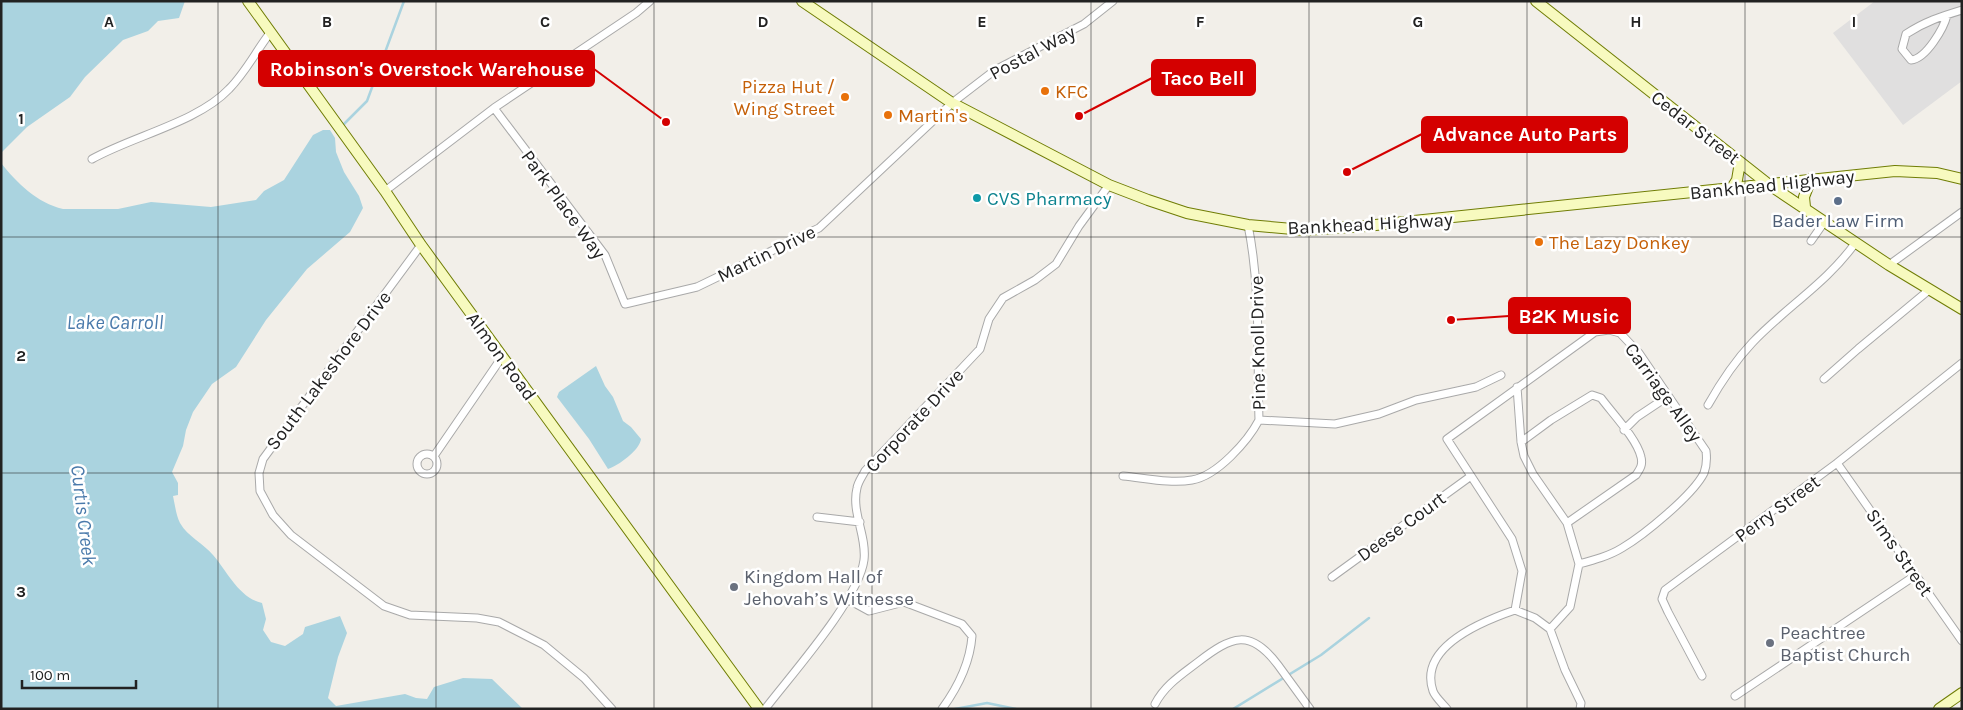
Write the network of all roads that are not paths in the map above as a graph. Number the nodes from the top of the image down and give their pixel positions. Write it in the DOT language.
graph roads {
  1 [pos="248,1"];
  2 [pos="650,1"];
  3 [pos="802,1"];
  4 [pos="1113,1"];
  5 [pos="1536,1"];
  6 [pos="1962,10"];
  7 [pos="1947,15"];
  8 [pos="270,33"];
  9 [pos="952,103"];
  10 [pos="494,108"];
  11 [pos="92,159"];
  12 [pos="1740,162"];
  13 [pos="1962,178"];
  14 [pos="1811,179"];
  15 [pos="1768,184"];
  16 [pos="1109,185"];
  17 [pos="1732,188"];
  18 [pos="385,191"];
  19 [pos="1805,207"];
  20 [pos="1962,212"];
  21 [pos="1825,221"];
  22 [pos="1248,225"];
  23 [pos="1811,241"];
  24 [pos="1856,242"];
  25 [pos="420,245"];
  26 [pos="1889,265"];
  27 [pos="1929,290"];
  28 [pos="625,304"];
  29 [pos="1962,309"];
  30 [pos="502,357"];
  31 [pos="1962,363"];
  32 [pos="1501,375"];
  33 [pos="1824,379"];
  34 [pos="1517,387"];
  35 [pos="1668,397"];
  36 [pos="1708,405"];
  37 [pos="1259,420"];
  38 [pos="1624,430"];
  39 [pos="1521,442"];
  40 [pos="434,456"];
  41 [pos="1837,463"];
  42 [pos="1123,476"];
  43 [pos="1471,476"];
  44 [pos="817,517"];
  45 [pos="860,522"];
  46 [pos="1567,523"];
  47 [pos="1579,564"];
  48 [pos="1332,576"];
  49 [pos="1916,576"];
  50 [pos="849,600"];
  51 [pos="1515,610"];
  52 [pos="1550,629"];
  53 [pos="1962,641"];
  54 [pos="1702,676"];
  55 [pos="1962,693"];
  56 [pos="1735,696"];
  57 [pos="1154,704"];
  58 [pos="612,709"];
  59 [pos="759,709"];
  60 [pos="765,709"];
  61 [pos="942,709"];
  62 [pos="1310,709"];
  63 [pos="1447,709"];
  64 [pos="1580,709"];
  65 [pos="1939,709"];
  1 -- 8 [label="street, Almon Road"];
  2 -- 10 [label="street"];
  3 -- 9 [label="street, Bankhead Highway"];
  4 -- 9 [label="street, Postal Way"];
  5 -- 12 [label="street, Cedar Street"];
  6 -- 7 [label="street"];
  7 -- 7 [label="street"];
  8 -- 11 [label="street"];
  8 -- 18 [label="street, Almon Road"];
  9 -- 16 [label="street, Bankhead Highway"];
  9 -- 28 [label="street, Martin Drive"];
  10 -- 18 [label="street"];
  10 -- 28 [label="street, Park Place Way"];
  12 -- 15 [label="street, Cedar Street"];
  12 -- 17 [label="street"];
  13 -- 14 [label="street, Bankhead Highway"];
  14 -- 15 [label="street, Bankhead Highway"];
  14 -- 19 [label="street"];
  15 -- 17 [label="street, Bankhead Highway"];
  15 -- 19 [label="street, Cedar Street"];
  16 -- 22 [label="street, Bankhead Highway"];
  16 -- 45 [label="street, Corporate Drive"];
  17 -- 22 [label="street, Bankhead Highway"];
  18 -- 25 [label="street, Almon Road"];
  19 -- 21 [label="street, Cedar Street"];
  20 -- 26 [label="street"];
  21 -- 23 [label="street"];
  21 -- 24 [label="street, Cedar Street"];
  22 -- 37 [label="street, Pine Knoll Drive"];
  24 -- 26 [label="street, Cedar Street"];
  24 -- 36 [label="street"];
  25 -- 30 [label="street, Almon Road"];
  25 -- 58 [label="street, South Lakeshore Drive"];
  26 -- 27 [label="street, Cedar Street"];
  27 -- 29 [label="street, Cedar Street"];
  27 -- 33 [label="street"];
  30 -- 40 [label="street"];
  30 -- 59 [label="street, Almon Road"];
  31 -- 41 [label="street, Perry Street"];
  32 -- 37 [label="street"];
  34 -- 35 [label="street, Carriage Alley"];
  34 -- 39 [label="street"];
  34 -- 43 [label="street, Carriage Alley"];
  35 -- 38 [label="street"];
  35 -- 47 [label="street, Carriage Alley"];
  37 -- 42 [label="street, Pine Knoll Drive"];
  38 -- 39 [label="street"];
  38 -- 46 [label="street"];
  39 -- 46 [label="street"];
  41 -- 49 [label="street, Sims Street"];
  41 -- 54 [label="street, Perry Street"];
  43 -- 48 [label="street, Deese Court"];
  43 -- 51 [label="street"];
  44 -- 45 [label="street"];
  45 -- 50 [label="street, Corporate Drive"];
  46 -- 47 [label="street"];
  47 -- 52 [label="street"];
  49 -- 53 [label="street, Sims Street"];
  49 -- 56 [label="street"];
  50 -- 60 [label="street, Corporate Drive"];
  50 -- 61 [label="street"];
  51 -- 52 [label="street"];
  51 -- 63 [label="street"];
  52 -- 64 [label="street"];
  55 -- 65 [label="street"];
  57 -- 62 [label="street"];
}
